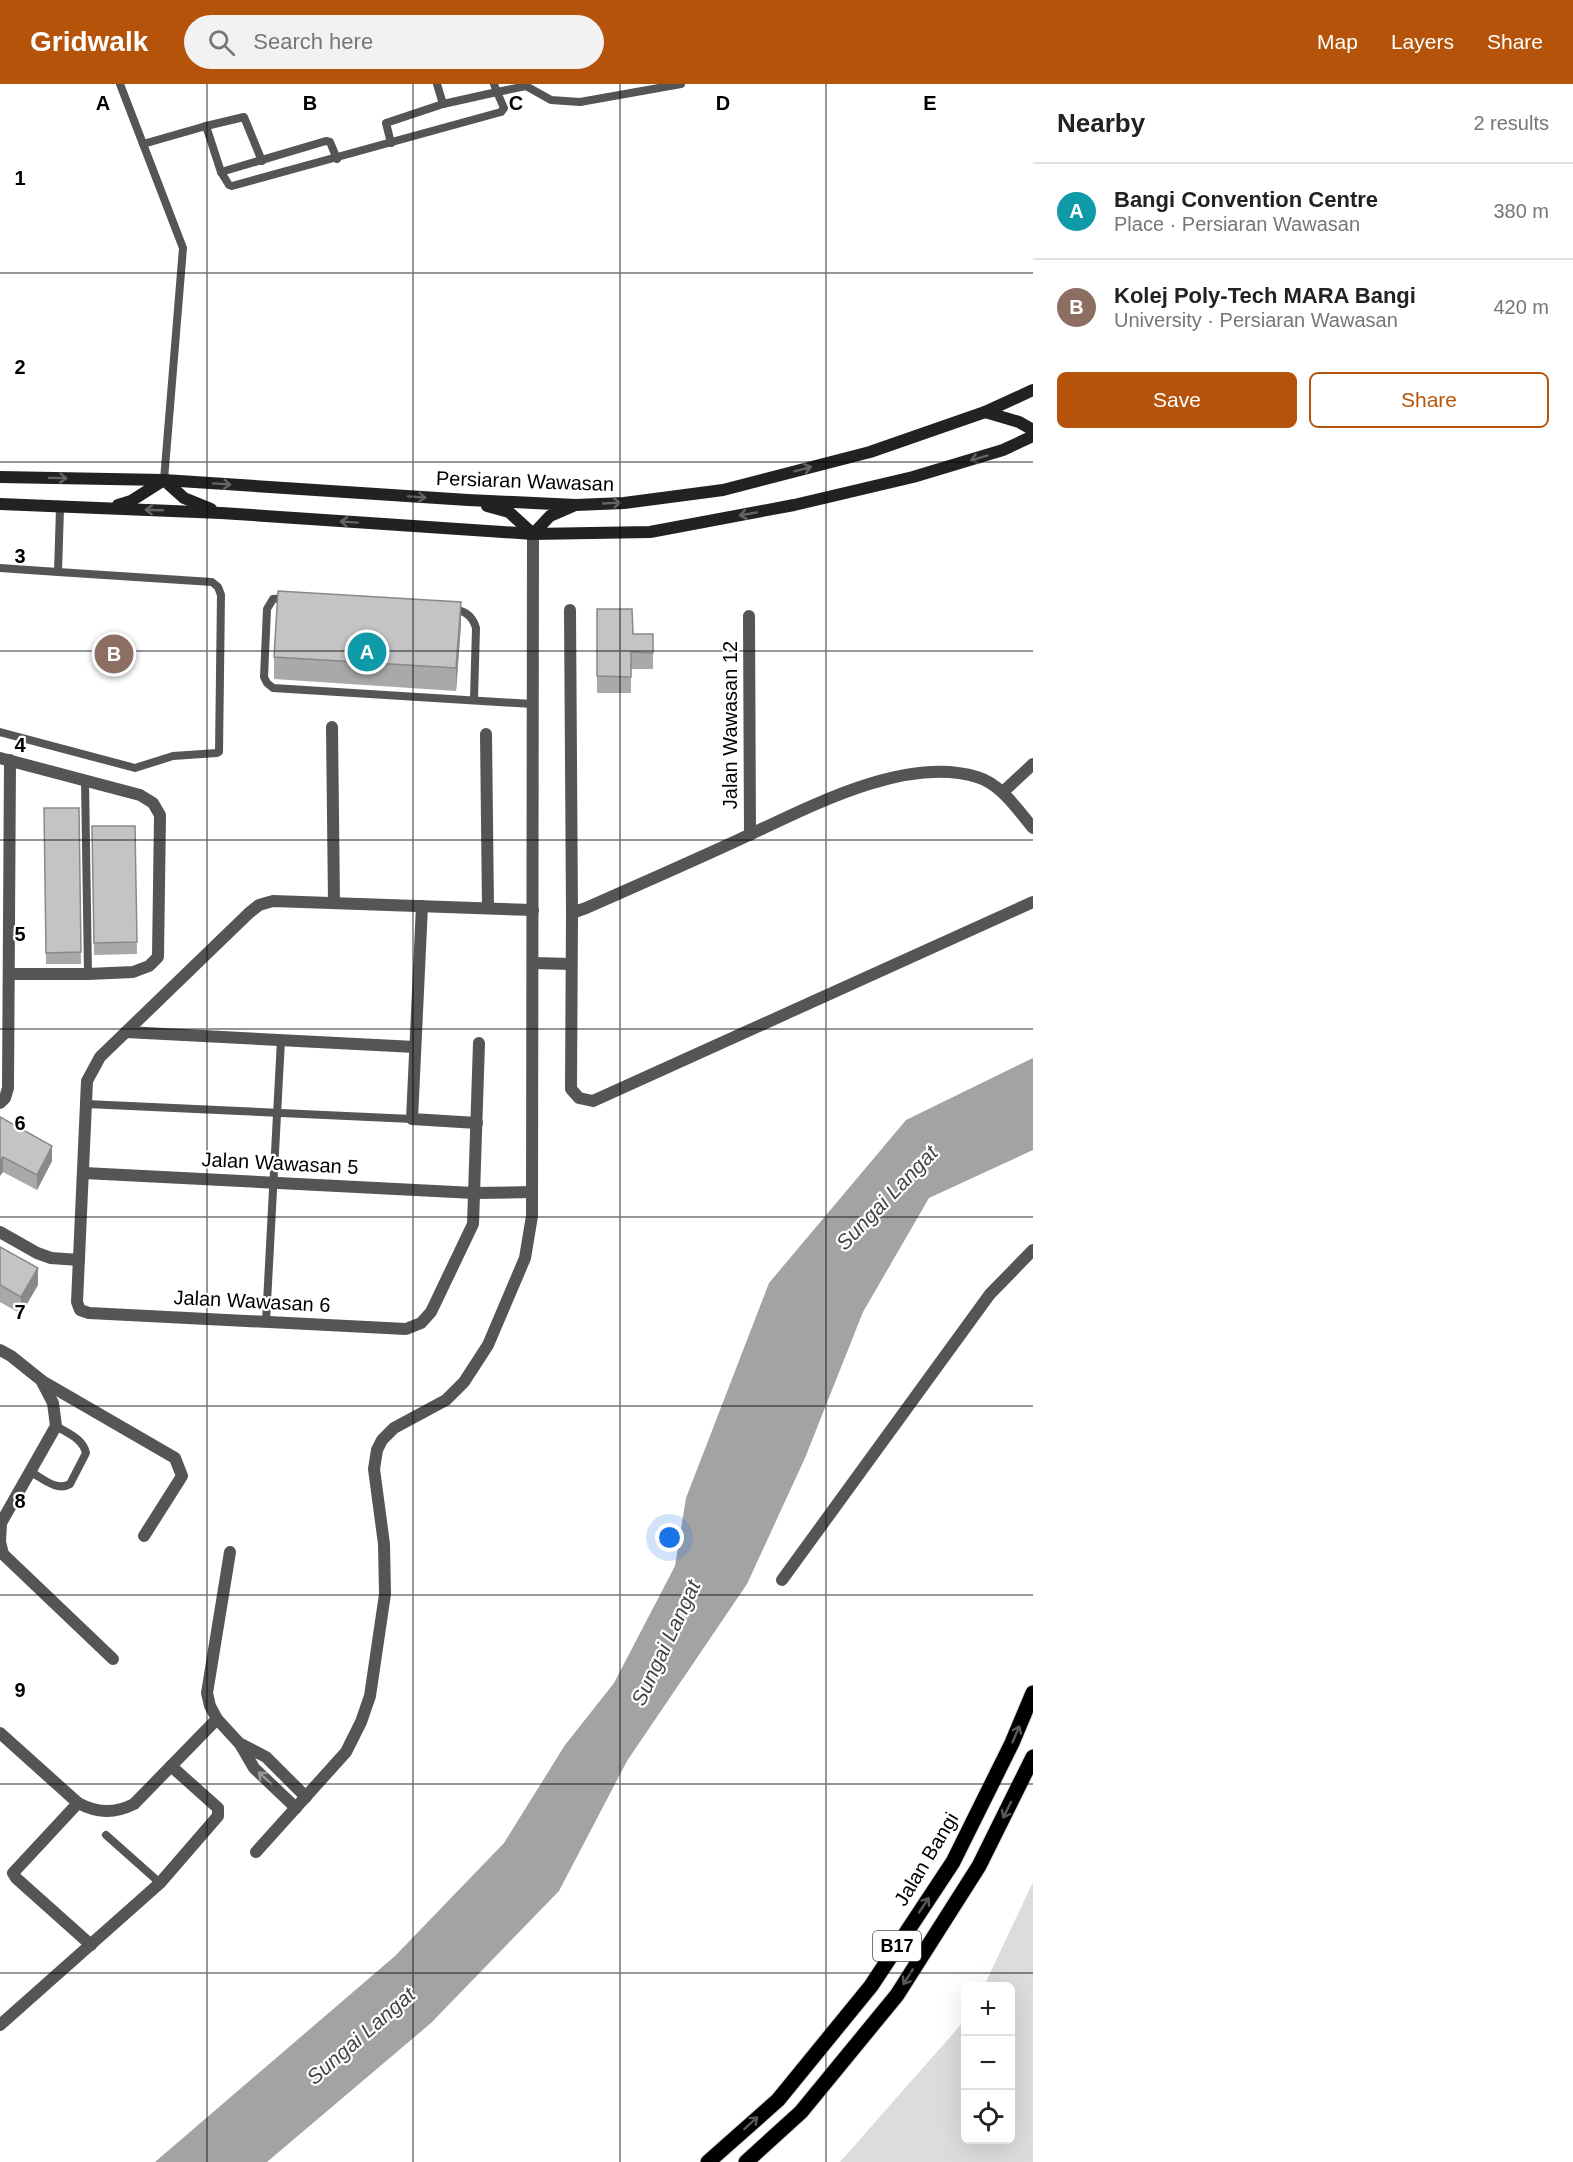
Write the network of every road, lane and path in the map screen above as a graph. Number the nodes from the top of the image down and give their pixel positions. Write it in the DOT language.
graph roads {
  1 [pos="120,84"];
  2 [pos="437,84"];
  3 [pos="681,84"];
  4 [pos="526,85"];
  5 [pos="495,88"];
  6 [pos="443,104"];
  7 [pos="206,126"];
  8 [pos="391,143"];
  9 [pos="143,144"];
  10 [pos="337,159"];
  11 [pos="262,161"];
  12 [pos="221,172"];
  13 [pos="1033,390"];
  14 [pos="985,412"];
  15 [pos="1033,430"];
  16 [pos="1033,436"];
  17 [pos="0,477"];
  18 [pos="164,480"];
  19 [pos="468,500"];
  20 [pos="0,504"];
  21 [pos="576,505"];
  22 [pos="60,508"];
  23 [pos="108,508"];
  24 [pos="221,513"];
  25 [pos="533,534"];
  26 [pos="0,568"];
  27 [pos="58,572"];
  28 [pos="292,598"];
  29 [pos="444,608"];
  30 [pos="570,610"];
  31 [pos="749,616"];
  32 [pos="474,699"];
  33 [pos="532,704"];
  34 [pos="332,727"];
  35 [pos="0,732"];
  36 [pos="486,734"];
  37 [pos="5,759"];
  38 [pos="1033,764"];
  39 [pos="85,780"];
  40 [pos="1003,792"];
  41 [pos="1033,828"];
  42 [pos="750,835"];
  43 [pos="1033,902"];
  44 [pos="334,903"];
  45 [pos="422,906"];
  46 [pos="488,908"];
  47 [pos="533,910"];
  48 [pos="572,913"];
  49 [pos="533,963"];
  50 [pos="571,964"];
  51 [pos="88,974"];
  52 [pos="6,980"];
  53 [pos="126,1032"];
  54 [pos="281,1040"];
  55 [pos="479,1043"];
  56 [pos="415,1047"];
  57 [pos="4,1098"];
  58 [pos="86,1104"];
  59 [pos="278,1113"];
  60 [pos="412,1119"];
  61 [pos="477,1123"];
  62 [pos="84,1173"];
  63 [pos="274,1183"];
  64 [pos="532,1192"];
  65 [pos="474,1193"];
  66 [pos="0,1232"];
  67 [pos="1033,1250"];
  68 [pos="79,1260"];
  69 [pos="266,1321"];
  70 [pos="0,1350"];
  71 [pos="41,1380"];
  72 [pos="56,1426"];
  73 [pos="31,1472"];
  74 [pos="144,1536"];
  75 [pos="230,1552"];
  76 [pos="783,1580"];
  77 [pos="113,1659"];
  78 [pos="1033,1693"];
  79 [pos="217,1719"];
  80 [pos="0,1733"];
  81 [pos="240,1744"];
  82 [pos="1033,1757"];
  83 [pos="171,1766"];
  84 [pos="306,1797"];
  85 [pos="78,1803"];
  86 [pos="296,1808"];
  87 [pos="106,1835"];
  88 [pos="256,1852"];
  89 [pos="160,1883"];
  90 [pos="91,1945"];
  91 [pos="0,2025"];
  92 [pos="708,2162"];
  93 [pos="746,2162"];
  1 -- 9 [label="lane"];
  2 -- 6 [label="lane"];
  3 -- 4 [label="lane"];
  4 -- 5 [label="lane"];
  5 -- 6 [label="lane"];
  5 -- 8 [label="lane"];
  6 -- 8 [label="lane"];
  7 -- 9 [label="lane"];
  7 -- 11 [label="lane"];
  7 -- 12 [label="lane"];
  8 -- 10 [label="lane"];
  9 -- 18 [label="lane"];
  10 -- 11 [label="lane"];
  10 -- 12 [label="lane"];
  11 -- 12 [label="lane"];
  13 -- 14 [label="main road, Persiaran Wawasan"];
  14 -- 15 [label="main road"];
  21 -- 14 [label="main road, Persiaran Wawasan, one-way"];
  16 -- 25 [label="main road, one-way"];
  17 -- 18 [label="main road, Persiaran Wawasan, one-way"];
  18 -- 19 [label="main road, Persiaran Wawasan, one-way"];
  18 -- 23 [label="main road"];
  18 -- 24 [label="main road"];
  19 -- 21 [label="main road, Persiaran Wawasan"];
  19 -- 25 [label="main road"];
  20 -- 22 [label="main road"];
  21 -- 25 [label="main road"];
  22 -- 23 [label="main road"];
  22 -- 27 [label="lane"];
  24 -- 23 [label="main road, one-way"];
  25 -- 24 [label="main road, one-way"];
  25 -- 33 [label="street"];
  26 -- 27 [label="lane"];
  27 -- 35 [label="lane"];
  28 -- 32 [label="lane"];
  29 -- 32 [label="lane"];
  30 -- 48 [label="street"];
  31 -- 42 [label="street, Jalan Wawasan 12"];
  32 -- 33 [label="lane"];
  33 -- 47 [label="street"];
  34 -- 44 [label="street"];
  36 -- 46 [label="street"];
  37 -- 39 [label="street"];
  37 -- 52 [label="street"];
  38 -- 40 [label="street"];
  39 -- 51 [label="lane"];
  39 -- 51 [label="street"];
  40 -- 41 [label="street"];
  40 -- 42 [label="street"];
  42 -- 48 [label="street"];
  43 -- 50 [label="street"];
  44 -- 45 [label="street"];
  44 -- 53 [label="street"];
  45 -- 46 [label="street"];
  45 -- 56 [label="street"];
  46 -- 47 [label="street"];
  47 -- 49 [label="street"];
  48 -- 50 [label="street"];
  49 -- 50 [label="street"];
  49 -- 64 [label="street"];
  51 -- 52 [label="street"];
  52 -- 57 [label="street"];
  53 -- 54 [label="street"];
  53 -- 58 [label="street"];
  54 -- 56 [label="street"];
  54 -- 59 [label="lane"];
  55 -- 61 [label="street"];
  56 -- 60 [label="street"];
  58 -- 59 [label="lane"];
  58 -- 62 [label="street"];
  59 -- 60 [label="lane"];
  59 -- 63 [label="lane"];
  60 -- 61 [label="street"];
  61 -- 65 [label="street"];
  62 -- 63 [label="street, Jalan Wawasan 5"];
  62 -- 68 [label="street"];
  63 -- 65 [label="street, Jalan Wawasan 5"];
  63 -- 69 [label="lane"];
  64 -- 65 [label="street, Jalan Wawasan 5"];
  64 -- 84 [label="street"];
  65 -- 69 [label="street, Jalan Wawasan 6"];
  66 -- 68 [label="street"];
  67 -- 76 [label="street"];
  68 -- 69 [label="street, Jalan Wawasan 6"];
  70 -- 71 [label="street"];
  71 -- 72 [label="street"];
  71 -- 74 [label="street"];
  72 -- 73 [label="street"];
  72 -- 73 [label="lane"];
  73 -- 77 [label="street"];
  75 -- 79 [label="street"];
  92 -- 78 [label="main road, Jalan Bangi / B17, one-way"];
  79 -- 81 [label="street"];
  79 -- 83 [label="street"];
  80 -- 85 [label="street"];
  81 -- 84 [label="street"];
  86 -- 81 [label="street, one-way"];
  82 -- 93 [label="main road, B17, one-way"];
  83 -- 85 [label="street"];
  83 -- 89 [label="street"];
  84 -- 86 [label="street"];
  85 -- 90 [label="street"];
  86 -- 88 [label="street"];
  87 -- 89 [label="lane"];
  89 -- 90 [label="street"];
  90 -- 91 [label="street"];
}
